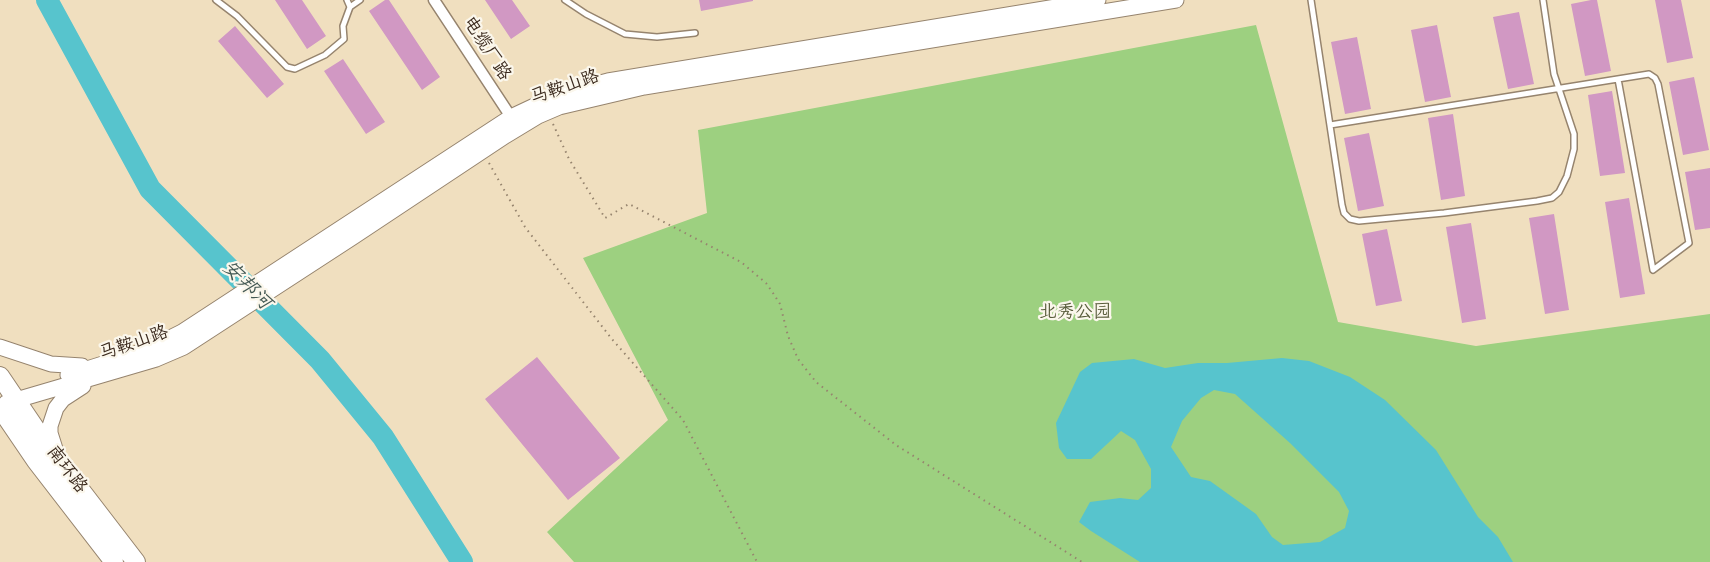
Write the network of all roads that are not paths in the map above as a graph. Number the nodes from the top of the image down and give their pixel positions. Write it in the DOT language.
graph roads {
  1 [pos="216,0"];
  2 [pos="347,0"];
  3 [pos="360,0"];
  4 [pos="434,0"];
  5 [pos="565,0"];
  6 [pos="1098,0"];
  7 [pos="1176,0"];
  8 [pos="1311,0"];
  9 [pos="1543,0"];
  10 [pos="350,6"];
  11 [pos="696,33"];
  12 [pos="1618,80"];
  13 [pos="1559,89"];
  14 [pos="511,117"];
  15 [pos="1330,125"];
  16 [pos="349,231"];
  17 [pos="0,347"];
  18 [pos="102,370"];
  19 [pos="0,376"];
  20 [pos="5,400"];
  21 [pos="62,466"];
  22 [pos="114,562"];
  23 [pos="136,562"];
  1 -- 10 [label="lane"];
  2 -- 10 [label="lane"];
  3 -- 10 [label="lane"];
  4 -- 14 [label="street, 电缆厂路"];
  5 -- 11 [label="lane"];
  6 -- 14 [label="main road, 马鞍山路"];
  7 -- 16 [label="main road, 马鞍山路"];
  8 -- 15 [label="lane"];
  9 -- 13 [label="lane"];
  12 -- 12 [label="lane"];
  12 -- 13 [label="lane"];
  13 -- 15 [label="lane"];
  13 -- 15 [label="lane"];
  14 -- 16 [label="main road, 马鞍山路"];
  16 -- 18 [label="main road, 马鞍山路"];
  17 -- 18 [label="main road"];
  18 -- 20 [label="main road, 马鞍山路"];
  18 -- 21 [label="main road"];
  19 -- 20 [label="highway, 南环路"];
  20 -- 21 [label="highway, 南环路"];
  20 -- 22 [label="highway, 南环路"];
  21 -- 23 [label="highway, 南环路"];
}
